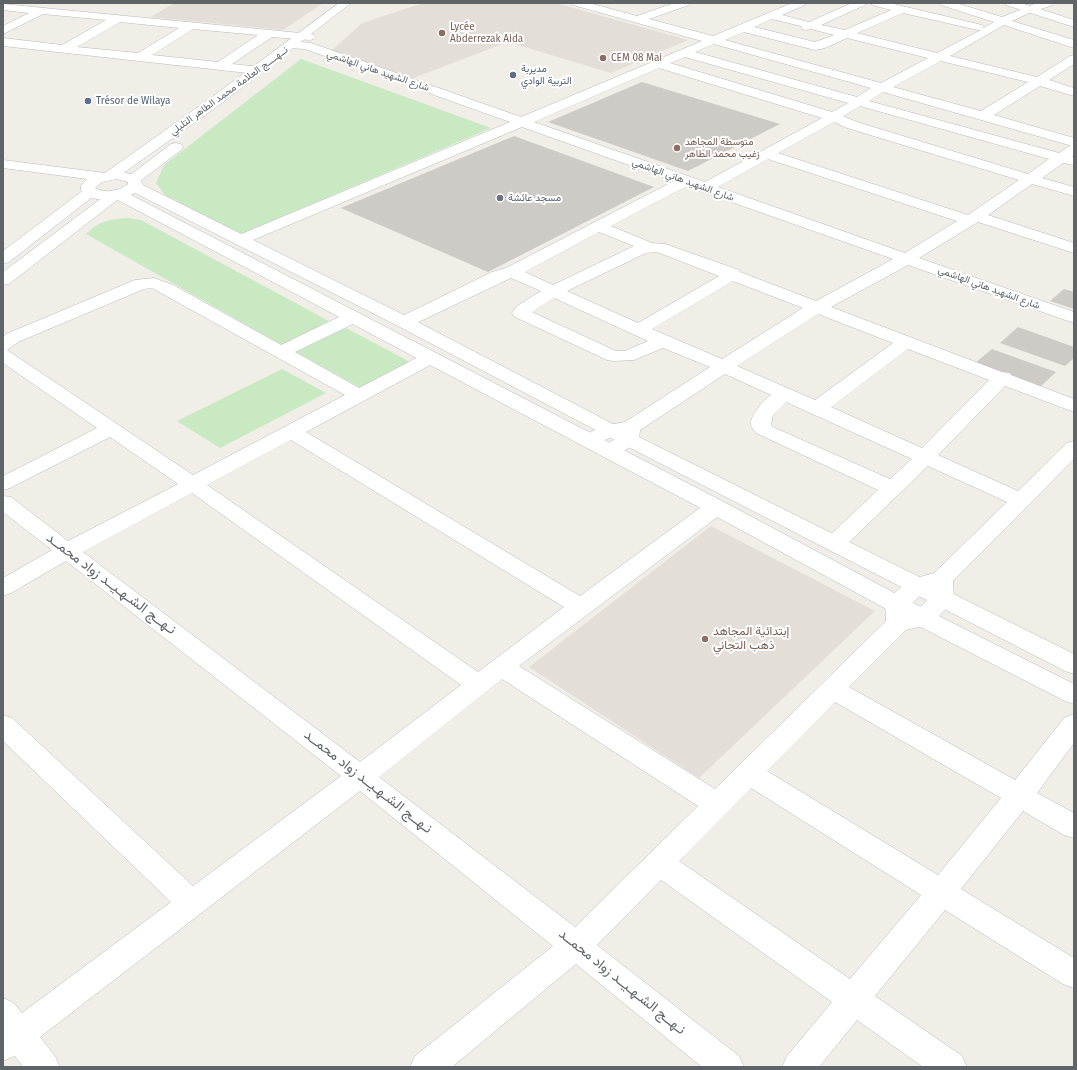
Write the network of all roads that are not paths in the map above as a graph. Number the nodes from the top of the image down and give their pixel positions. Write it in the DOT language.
graph roads {
  1 [pos="10,3"];
  2 [pos="577,3"];
  3 [pos="685,3"];
  4 [pos="861,3"];
  5 [pos="1010,3"];
  6 [pos="1048,3"];
  7 [pos="794,4"];
  8 [pos="883,4"];
  9 [pos="953,4"];
  10 [pos="352,5"];
  11 [pos="121,6"];
  12 [pos="3,7"];
  13 [pos="902,9"];
  14 [pos="1027,9"];
  15 [pos="41,11"];
  16 [pos="772,16"];
  17 [pos="933,16"];
  18 [pos="104,17"];
  19 [pos="118,18"];
  20 [pos="636,20"];
  21 [pos="1002,20"];
  22 [pos="1074,24"];
  23 [pos="191,25"];
  24 [pos="809,25"];
  25 [pos="743,28"];
  26 [pos="989,30"];
  27 [pos="3,31"];
  28 [pos="270,33"];
  29 [pos="846,34"];
  30 [pos="781,38"];
  31 [pos="713,40"];
  32 [pos="305,41"];
  33 [pos="3,42"];
  34 [pos="1074,44"];
  35 [pos="64,49"];
  36 [pos="684,53"];
  37 [pos="771,56"];
  38 [pos="140,57"];
  39 [pos="938,57"];
  40 [pos="1074,59"];
  41 [pos="659,64"];
  42 [pos="220,66"];
  43 [pos="744,69"];
  44 [pos="257,70"];
  45 [pos="820,70"];
  46 [pos="1038,81"];
  47 [pos="719,82"];
  48 [pos="260,83"];
  49 [pos="794,83"];
  50 [pos="881,88"];
  51 [pos="1074,92"];
  52 [pos="770,96"];
  53 [pos="858,101"];
  54 [pos="983,116"];
  55 [pos="833,117"];
  56 [pos="522,122"];
  57 [pos="187,138"];
  58 [pos="1074,142"];
  59 [pos="767,154"];
  60 [pos="1070,156"];
  61 [pos="3,164"];
  62 [pos="3,175"];
  63 [pos="107,176"];
  64 [pos="1030,178"];
  65 [pos="685,180"];
  66 [pos="126,188"];
  67 [pos="705,188"];
  68 [pos="89,190"];
  69 [pos="1074,192"];
  70 [pos="972,218"];
  71 [pos="598,226"];
  72 [pos="240,240"];
  73 [pos="649,247"];
  74 [pos="1074,248"];
  75 [pos="3,259"];
  76 [pos="906,259"];
  77 [pos="512,272"];
  78 [pos="733,274"];
  79 [pos="3,280"];
  80 [pos="553,291"];
  81 [pos="817,306"];
  82 [pos="353,317"];
  83 [pos="1074,318"];
  84 [pos="404,322"];
  85 [pos="640,330"];
  86 [pos="663,342"];
  87 [pos="905,342"];
  88 [pos="3,346"];
  89 [pos="281,352"];
  90 [pos="3,355"];
  91 [pos="430,358"];
  92 [pos="725,367"];
  93 [pos="1003,377"];
  94 [pos="783,394"];
  95 [pos="360,396"];
  96 [pos="1074,406"];
  97 [pos="816,409"];
  98 [pos="110,430"];
  99 [pos="610,430"];
  100 [pos="292,431"];
  101 [pos="630,433"];
  102 [pos="588,441"];
  103 [pos="1074,447"];
  104 [pos="609,452"];
  105 [pos="924,457"];
  106 [pos="3,484"];
  107 [pos="192,484"];
  108 [pos="892,488"];
  109 [pos="1021,500"];
  110 [pos="3,502"];
  111 [pos="716,507"];
  112 [pos="835,543"];
  113 [pos="67,551"];
  114 [pos="917,585"];
  115 [pos="3,588"];
  116 [pos="942,589"];
  117 [pos="581,606"];
  118 [pos="906,615"];
  119 [pos="1074,665"];
  120 [pos="502,667"];
  121 [pos="479,685"];
  122 [pos="832,689"];
  123 [pos="1074,695"];
  124 [pos="1074,724"];
  125 [pos="8,737"];
  126 [pos="748,773"];
  127 [pos="361,776"];
  128 [pos="1020,796"];
  129 [pos="717,804"];
  130 [pos="1074,827"];
  131 [pos="659,863"];
  132 [pos="941,893"];
  133 [pos="192,904"];
  134 [pos="577,945"];
  135 [pos="1074,974"];
  136 [pos="853,999"];
  137 [pos="8,1031"];
  138 [pos="43,1067"];
  139 [pos="427,1067"];
  140 [pos="727,1067"];
  141 [pos="799,1067"];
  142 [pos="950,1067"];
  1 -- 12 [label="street"];
  2 -- 20 [label="street"];
  3 -- 20 [label="street"];
  4 -- 24 [label="street"];
  5 -- 14 [label="street"];
  6 -- 14 [label="street"];
  7 -- 16 [label="street"];
  8 -- 13 [label="street"];
  9 -- 17 [label="street"];
  9 -- 21 [label="street"];
  10 -- 32 [label="street, نــهــــج العلامة محمد الطاهر التليلي"];
  11 -- 18 [label="street"];
  12 -- 15 [label="street, شارع الشهيد هاني الهاشمي"];
  13 -- 17 [label="street"];
  13 -- 29 [label="street"];
  14 -- 21 [label="street"];
  14 -- 22 [label="street"];
  15 -- 18 [label="street, شارع الشهيد هاني الهاشمي"];
  15 -- 27 [label="street"];
  16 -- 24 [label="street"];
  16 -- 25 [label="street"];
  17 -- 26 [label="street"];
  18 -- 19 [label="street, شارع الشهيد هاني الهاشمي"];
  19 -- 23 [label="street, شارع الشهيد هاني الهاشمي"];
  19 -- 35 [label="street"];
  20 -- 31 [label="street"];
  21 -- 26 [label="street"];
  21 -- 34 [label="street"];
  23 -- 28 [label="street, شارع الشهيد هاني الهاشمي"];
  23 -- 38 [label="street"];
  24 -- 29 [label="street"];
  24 -- 30 [label="street"];
  25 -- 30 [label="street"];
  25 -- 31 [label="street"];
  26 -- 39 [label="street"];
  28 -- 32 [label="street, شارع الشهيد هاني الهاشمي"];
  28 -- 42 [label="street"];
  29 -- 30 [label="street"];
  29 -- 39 [label="street"];
  31 -- 36 [label="street"];
  31 -- 37 [label="street"];
  32 -- 44 [label="street, نــهــــج العلامة محمد الطاهر التليلي"];
  32 -- 48 [label="street, نــهــــج العلامة محمد الطاهر التليلي"];
  32 -- 56 [label="street, شارع الشهيد هاني الهاشمي"];
  33 -- 35 [label="street"];
  35 -- 38 [label="street"];
  36 -- 41 [label="street"];
  36 -- 43 [label="street"];
  37 -- 43 [label="street"];
  37 -- 45 [label="street"];
  38 -- 42 [label="street"];
  39 -- 46 [label="street"];
  39 -- 50 [label="street"];
  40 -- 46 [label="street"];
  41 -- 47 [label="street"];
  41 -- 56 [label="street"];
  42 -- 44 [label="street"];
  43 -- 47 [label="street"];
  43 -- 49 [label="street"];
  44 -- 63 [label="street, نــهــــج العلامة محمد الطاهر التليلي"];
  45 -- 49 [label="street"];
  45 -- 50 [label="street"];
  46 -- 51 [label="street"];
  46 -- 54 [label="street"];
  47 -- 52 [label="street"];
  49 -- 52 [label="street"];
  49 -- 53 [label="street"];
  50 -- 53 [label="street"];
  50 -- 54 [label="street"];
  52 -- 55 [label="street"];
  53 -- 55 [label="street"];
  53 -- 60 [label="street"];
  54 -- 58 [label="street"];
  55 -- 59 [label="street"];
  55 -- 64 [label="street"];
  56 -- 65 [label="street, شارع الشهيد هاني الهاشمي"];
  56 -- 72 [label="street"];
  57 -- 66 [label="street, نــهــــج العلامة محمد الطاهر التليلي"];
  59 -- 67 [label="street"];
  59 -- 70 [label="street"];
  60 -- 64 [label="street"];
  61 -- 63 [label="street"];
  62 -- 68 [label="street"];
  63 -- 66 [label="street"];
  63 -- 68 [label="street, نــهــــج العلامة محمد الطاهر التليلي"];
  64 -- 69 [label="street"];
  64 -- 70 [label="street"];
  65 -- 67 [label="street, شارع الشهيد هاني الهاشمي"];
  65 -- 71 [label="street"];
  66 -- 68 [label="street"];
  66 -- 72 [label="street"];
  66 -- 79 [label="street, نــهــــج العلامة محمد الطاهر التليلي"];
  66 -- 82 [label="street"];
  67 -- 76 [label="street, شارع الشهيد هاني الهاشمي"];
  68 -- 75 [label="street"];
  70 -- 74 [label="street"];
  70 -- 76 [label="street"];
  71 -- 73 [label="street"];
  71 -- 77 [label="street"];
  72 -- 84 [label="street"];
  73 -- 78 [label="street"];
  73 -- 80 [label="street"];
  76 -- 81 [label="street"];
  76 -- 83 [label="street, شارع الشهيد هاني الهاشمي"];
  77 -- 80 [label="street"];
  77 -- 84 [label="street"];
  78 -- 81 [label="street"];
  78 -- 85 [label="street"];
  80 -- 85 [label="street"];
  80 -- 86 [label="street"];
  81 -- 87 [label="street"];
  81 -- 92 [label="street"];
  82 -- 89 [label="street"];
  82 -- 91 [label="street"];
  84 -- 99 [label="street"];
  85 -- 86 [label="street"];
  86 -- 92 [label="street"];
  87 -- 93 [label="street"];
  87 -- 97 [label="street"];
  88 -- 89 [label="street"];
  89 -- 95 [label="street"];
  90 -- 98 [label="street"];
  91 -- 95 [label="street"];
  91 -- 102 [label="street"];
  92 -- 94 [label="street"];
  92 -- 101 [label="street"];
  93 -- 96 [label="street"];
  93 -- 105 [label="street"];
  94 -- 97 [label="street"];
  94 -- 108 [label="street"];
  95 -- 100 [label="street"];
  97 -- 105 [label="street"];
  98 -- 106 [label="street"];
  98 -- 107 [label="street"];
  99 -- 101 [label="street"];
  99 -- 102 [label="street"];
  100 -- 107 [label="street"];
  100 -- 117 [label="street"];
  101 -- 104 [label="street"];
  101 -- 112 [label="street"];
  102 -- 104 [label="street"];
  103 -- 109 [label="street"];
  104 -- 111 [label="street"];
  105 -- 108 [label="street"];
  105 -- 109 [label="street"];
  107 -- 113 [label="street"];
  107 -- 121 [label="street"];
  108 -- 112 [label="street"];
  109 -- 116 [label="street"];
  110 -- 113 [label="street, نـهــج الشـهـيــد زواد محمــد"];
  111 -- 117 [label="street"];
  111 -- 118 [label="street"];
  112 -- 114 [label="street"];
  113 -- 115 [label="street"];
  113 -- 127 [label="street, نـهــج الشـهـيــد زواد محمــد"];
  114 -- 116 [label="street"];
  114 -- 118 [label="street"];
  116 -- 118 [label="street"];
  116 -- 119 [label="street"];
  117 -- 120 [label="street"];
  118 -- 122 [label="street"];
  118 -- 123 [label="street"];
  120 -- 121 [label="street"];
  120 -- 129 [label="street"];
  121 -- 127 [label="street"];
  122 -- 126 [label="street"];
  122 -- 128 [label="street"];
  124 -- 128 [label="street"];
  125 -- 133 [label="street"];
  126 -- 129 [label="street"];
  126 -- 132 [label="street"];
  127 -- 133 [label="street"];
  127 -- 134 [label="street, نـهــج الشـهـيــد زواد محمــد"];
  128 -- 130 [label="street"];
  128 -- 132 [label="street"];
  129 -- 131 [label="street"];
  131 -- 134 [label="street"];
  131 -- 136 [label="street"];
  132 -- 135 [label="street"];
  132 -- 136 [label="street"];
  133 -- 137 [label="street"];
  134 -- 139 [label="street"];
  134 -- 140 [label="street, نـهــج الشـهـيــد زواد محمــد"];
  136 -- 141 [label="street"];
  136 -- 142 [label="street"];
  137 -- 138 [label="street"];
}
